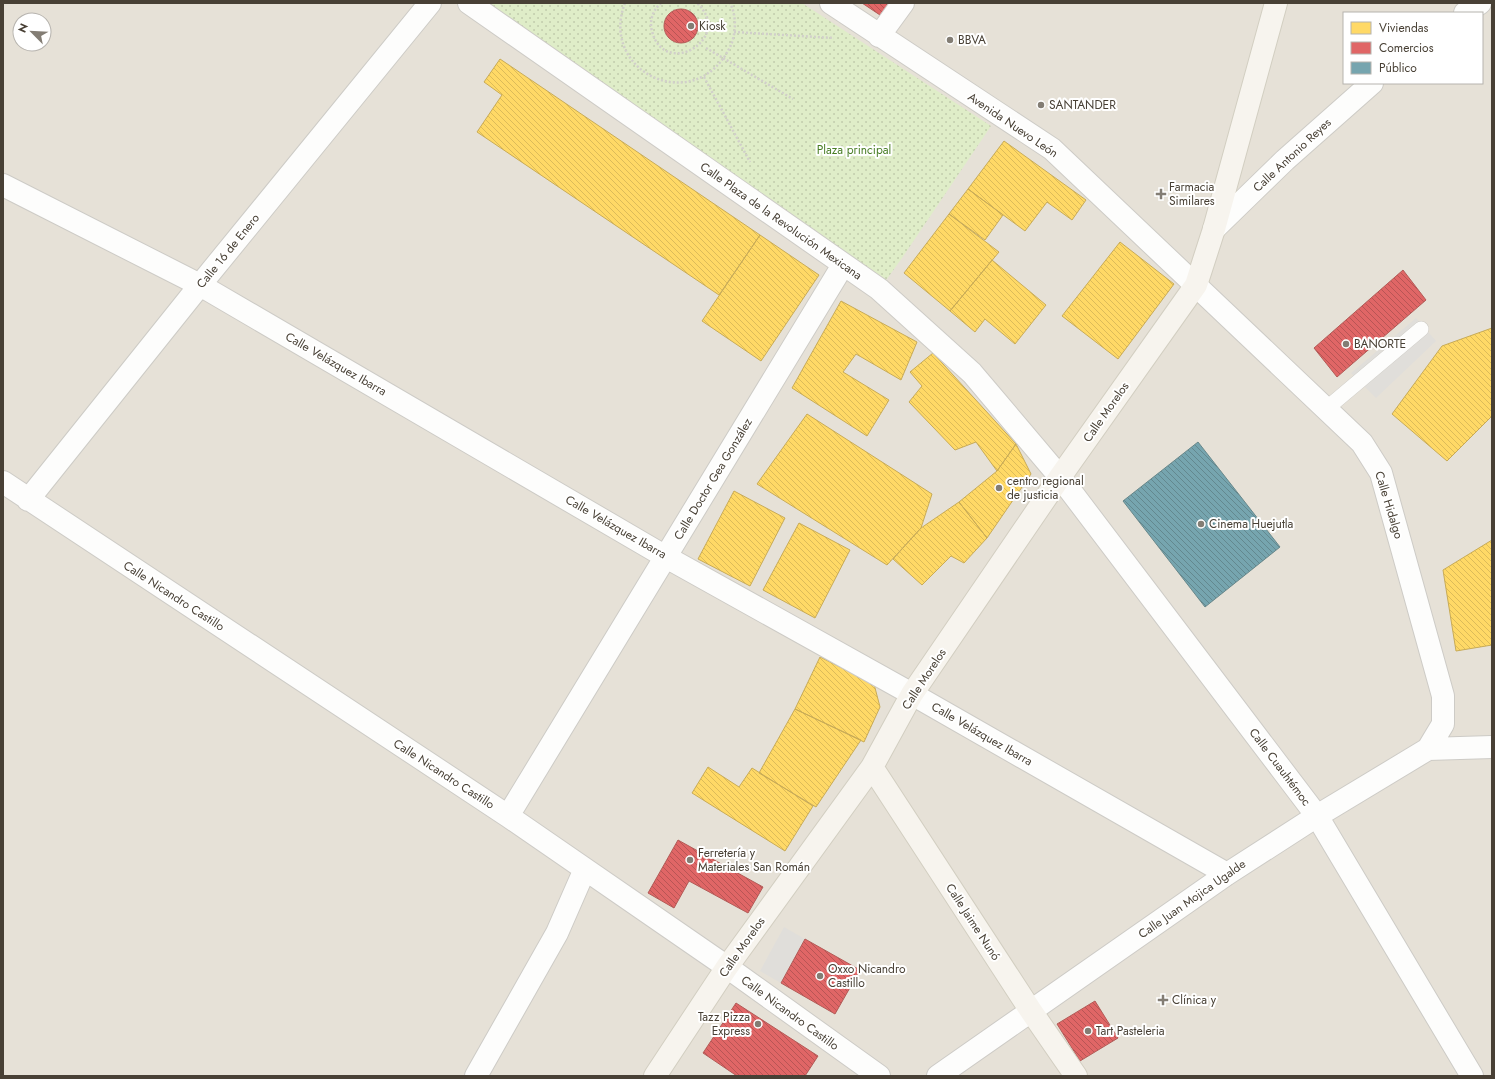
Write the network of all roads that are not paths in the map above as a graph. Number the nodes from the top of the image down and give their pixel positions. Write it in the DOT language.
graph roads {
  1 [pos="430,3"];
  2 [pos="469,3"];
  3 [pos="831,3"];
  4 [pos="903,3"];
  5 [pos="1276,3"];
  6 [pos="1480,3"];
  7 [pos="1466,12"];
  8 [pos="879,36"];
  9 [pos="1371,84"];
  10 [pos="3,185"];
  11 [pos="1214,229"];
  12 [pos="843,265"];
  13 [pos="200,285"];
  14 [pos="1196,285"];
  15 [pos="1421,329"];
  16 [pos="1326,408"];
  17 [pos="1060,477"];
  18 [pos="3,482"];
  19 [pos="28,500"];
  20 [pos="666,556"];
  21 [pos="912,694"];
  22 [pos="1442,724"];
  23 [pos="1492,747"];
  24 [pos="1428,749"];
  25 [pos="872,767"];
  26 [pos="508,816"];
  27 [pos="1317,816"];
  28 [pos="585,869"];
  29 [pos="1227,874"];
  30 [pos="727,967"];
  31 [pos="1032,1011"];
  32 [pos="476,1076"];
  33 [pos="655,1076"];
  34 [pos="879,1076"];
  35 [pos="938,1076"];
  36 [pos="1076,1076"];
  37 [pos="1472,1076"];
  1 -- 13 [label="street, Calle 16 de Enero"];
  2 -- 12 [label="street, Calle Plaza de la Revolución Mexicana"];
  3 -- 8 [label="street, Avenida Nuevo León"];
  4 -- 8 [label="street"];
  5 -- 11 [label="main road, Calle Morelos"];
  6 -- 7 [label="street"];
  8 -- 14 [label="street, Avenida Nuevo León"];
  9 -- 11 [label="street, Calle Antonio Reyes"];
  10 -- 13 [label="street, Calle Velázquez Ibarra"];
  11 -- 14 [label="main road, Calle Morelos"];
  12 -- 17 [label="street, Calle Plaza de la Revolución Mexicana"];
  12 -- 20 [label="street, Calle Doctor Gea González"];
  13 -- 19 [label="street, Calle 16 de Enero"];
  13 -- 20 [label="street, Calle Velázquez Ibarra"];
  14 -- 16 [label="street, Calle Hidalgo"];
  14 -- 17 [label="main road, Calle Morelos"];
  15 -- 16 [label="lane"];
  16 -- 22 [label="street, Calle Hidalgo"];
  17 -- 21 [label="main road, Calle Morelos"];
  17 -- 27 [label="street, Calle Cuauhtémoc"];
  18 -- 19 [label="street, Calle Nicandro Castillo"];
  19 -- 26 [label="street, Calle Nicandro Castillo"];
  20 -- 21 [label="street, Calle Velázquez Ibarra"];
  20 -- 26 [label="street, Calle Doctor Gea González"];
  21 -- 25 [label="main road, Calle Morelos"];
  21 -- 29 [label="street, Calle Velázquez Ibarra"];
  22 -- 24 [label="street, Calle Juan Mojica Ugalde"];
  23 -- 24 [label="street"];
  24 -- 27 [label="street, Calle Juan Mojica Ugalde"];
  25 -- 30 [label="main road, Calle Morelos"];
  25 -- 31 [label="main road, Calle Jaime Nunó"];
  26 -- 28 [label="street, Calle Nicandro Castillo"];
  27 -- 29 [label="street, Calle Juan Mojica Ugalde"];
  27 -- 37 [label="street, Calle Cuauhtémoc"];
  28 -- 30 [label="street, Calle Nicandro Castillo"];
  28 -- 32 [label="street"];
  29 -- 31 [label="street, Calle Juan Mojica Ugalde"];
  30 -- 33 [label="main road, Calle Morelos"];
  30 -- 34 [label="street, Calle Nicandro Castillo"];
  31 -- 35 [label="street, Calle Juan Mojica Ugalde"];
  31 -- 36 [label="main road, Calle Jaime Nunó"];
}
